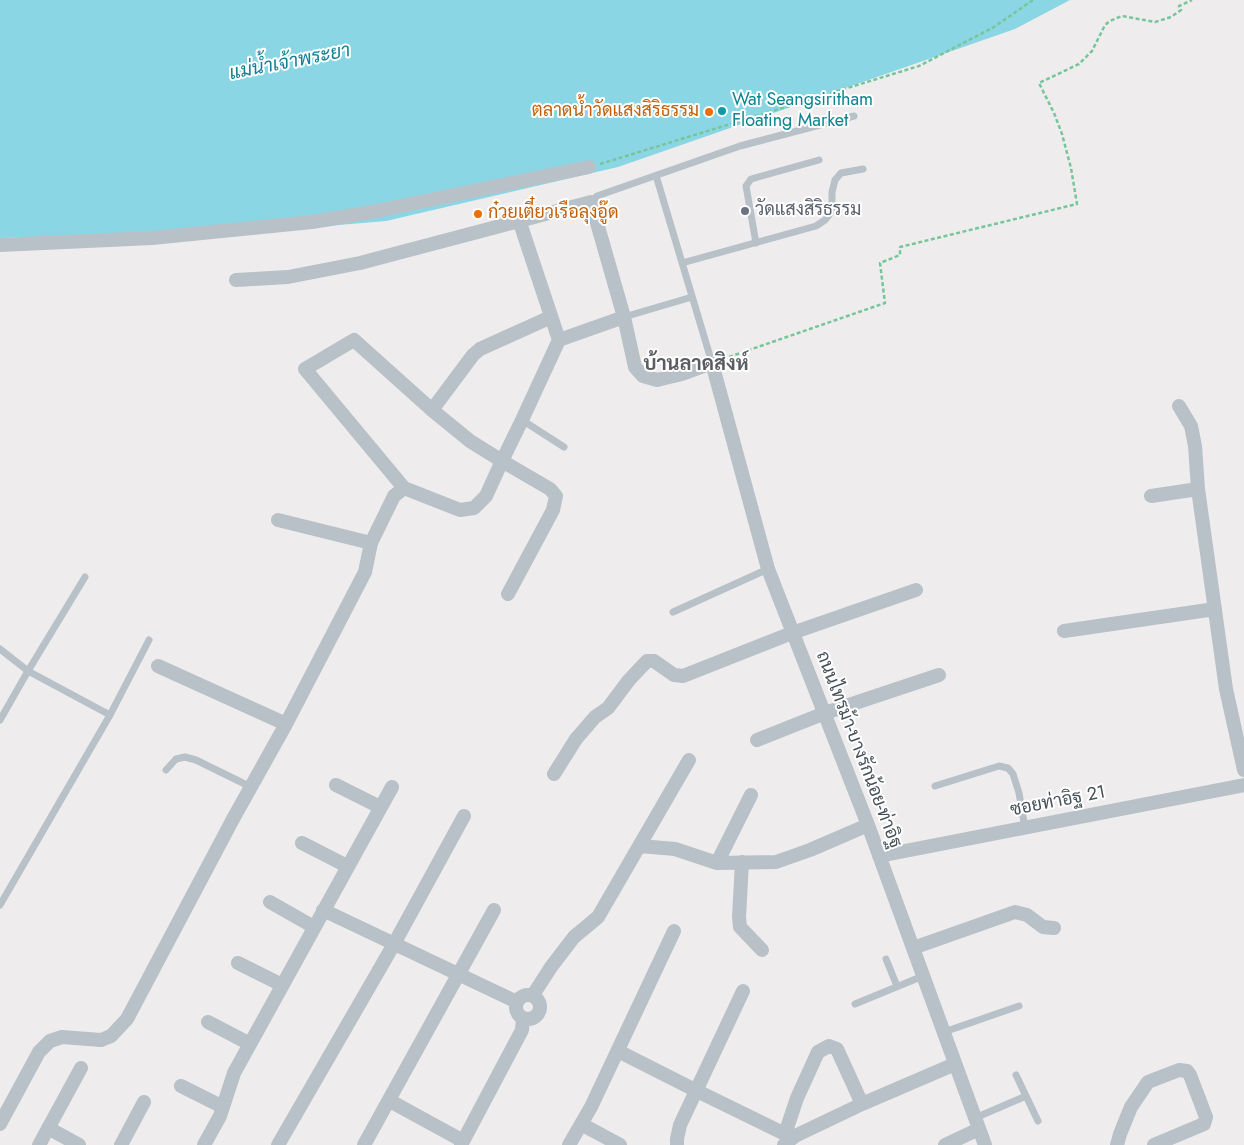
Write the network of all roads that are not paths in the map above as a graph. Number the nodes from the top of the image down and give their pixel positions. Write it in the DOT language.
graph roads {
  1 [pos="854,116"];
  2 [pos="819,160"];
  3 [pos="589,167"];
  4 [pos="863,169"];
  5 [pos="657,179"];
  6 [pos="591,202"];
  7 [pos="519,220"];
  8 [pos="756,243"];
  9 [pos="0,245"];
  10 [pos="682,263"];
  11 [pos="236,280"];
  12 [pos="692,298"];
  13 [pos="551,316"];
  14 [pos="624,317"];
  15 [pos="559,340"];
  16 [pos="712,362"];
  17 [pos="1179,406"];
  18 [pos="432,410"];
  19 [pos="522,420"];
  20 [pos="564,447"];
  21 [pos="502,461"];
  22 [pos="404,488"];
  23 [pos="1198,489"];
  24 [pos="1151,496"];
  25 [pos="278,520"];
  26 [pos="371,543"];
  27 [pos="768,569"];
  28 [pos="85,577"];
  29 [pos="916,590"];
  30 [pos="508,594"];
  31 [pos="1215,609"];
  32 [pos="673,612"];
  33 [pos="1064,631"];
  34 [pos="792,634"];
  35 [pos="149,640"];
  36 [pos="0,649"];
  37 [pos="158,666"];
  38 [pos="28,670"];
  39 [pos="938,675"];
  40 [pos="825,713"];
  41 [pos="110,715"];
  42 [pos="0,720"];
  43 [pos="286,724"];
  44 [pos="757,740"];
  45 [pos="689,760"];
  46 [pos="166,770"];
  47 [pos="1244,770"];
  48 [pos="554,774"];
  49 [pos="336,785"];
  50 [pos="1244,785"];
  51 [pos="935,786"];
  52 [pos="251,787"];
  53 [pos="392,787"];
  54 [pos="751,795"];
  55 [pos="380,807"];
  56 [pos="464,816"];
  57 [pos="868,825"];
  58 [pos="1025,828"];
  59 [pos="302,843"];
  60 [pos="640,846"];
  61 [pos="879,856"];
  62 [pos="742,862"];
  63 [pos="717,863"];
  64 [pos="347,866"];
  65 [pos="270,902"];
  66 [pos="0,905"];
  67 [pos="323,910"];
  68 [pos="494,910"];
  69 [pos="314,927"];
  70 [pos="1054,928"];
  71 [pos="674,931"];
  72 [pos="394,944"];
  73 [pos="912,948"];
  74 [pos="762,950"];
  75 [pos="886,959"];
  76 [pos="238,963"];
  77 [pos="459,975"];
  78 [pos="923,976"];
  79 [pos="282,985"];
  80 [pos="897,986"];
  81 [pos="743,991"];
  82 [pos="533,995"];
  83 [pos="517,1002"];
  84 [pos="855,1004"];
  85 [pos="1019,1006"];
  86 [pos="523,1018"];
  87 [pos="208,1022"];
  88 [pos="944,1032"];
  89 [pos="250,1044"];
  90 [pos="618,1051"];
  91 [pos="955,1064"];
  92 [pos="81,1068"];
  93 [pos="1016,1075"];
  94 [pos="181,1086"];
  95 [pos="697,1091"];
  96 [pos="1026,1096"];
  97 [pos="390,1101"];
  98 [pos="144,1102"];
  99 [pos="862,1104"];
  100 [pos="223,1107"];
  101 [pos="2,1115"];
  102 [pos="1038,1120"];
  103 [pos="977,1123"];
  104 [pos="581,1124"];
  105 [pos="48,1128"];
  106 [pos="788,1138"];
  107 [pos="462,1143"];
  108 [pos="39,1145"];
  109 [pos="79,1145"];
  110 [pos="120,1145"];
  111 [pos="204,1145"];
  112 [pos="278,1145"];
  113 [pos="364,1145"];
  114 [pos="569,1145"];
  115 [pos="620,1145"];
  116 [pos="677,1145"];
  117 [pos="945,1145"];
  118 [pos="985,1145"];
  119 [pos="1117,1145"];
  120 [pos="1154,1145"];
  1 -- 6 [label="lane"];
  2 -- 8 [label="lane"];
  3 -- 9 [label="street"];
  4 -- 8 [label="lane"];
  5 -- 10 [label="lane"];
  6 -- 7 [label="street"];
  6 -- 14 [label="street"];
  7 -- 11 [label="street"];
  7 -- 13 [label="street"];
  8 -- 10 [label="lane"];
  10 -- 12 [label="lane"];
  12 -- 14 [label="lane"];
  12 -- 16 [label="lane"];
  13 -- 15 [label="street"];
  13 -- 18 [label="street"];
  14 -- 15 [label="street"];
  14 -- 16 [label="street"];
  15 -- 19 [label="street"];
  16 -- 27 [label="street, ถนนไทรม้า-บางรักน้อย-ท่าอิฐ"];
  17 -- 23 [label="street"];
  18 -- 21 [label="street"];
  18 -- 22 [label="street"];
  19 -- 20 [label="lane"];
  19 -- 21 [label="street"];
  21 -- 22 [label="street"];
  21 -- 30 [label="street"];
  22 -- 26 [label="street"];
  23 -- 24 [label="street"];
  23 -- 31 [label="street"];
  25 -- 26 [label="street"];
  26 -- 43 [label="street"];
  27 -- 32 [label="lane"];
  27 -- 34 [label="street, ถนนไทรม้า-บางรักน้อย-ท่าอิฐ"];
  28 -- 38 [label="lane"];
  29 -- 34 [label="street"];
  31 -- 33 [label="street"];
  31 -- 47 [label="street"];
  34 -- 40 [label="street, ถนนไทรม้า-บางรักน้อย-ท่าอิฐ"];
  34 -- 48 [label="street"];
  35 -- 41 [label="lane"];
  36 -- 38 [label="lane"];
  37 -- 43 [label="street"];
  38 -- 41 [label="lane"];
  38 -- 42 [label="lane"];
  39 -- 40 [label="street"];
  40 -- 44 [label="street"];
  40 -- 57 [label="street, ถนนไทรม้า-บางรักน้อย-ท่าอิฐ"];
  41 -- 66 [label="lane"];
  43 -- 52 [label="street"];
  45 -- 60 [label="street"];
  46 -- 52 [label="lane"];
  49 -- 55 [label="street"];
  50 -- 58 [label="street, ซอยท่าอิฐ 21"];
  51 -- 58 [label="lane"];
  52 -- 101 [label="street"];
  53 -- 55 [label="street"];
  54 -- 63 [label="street"];
  55 -- 64 [label="street"];
  56 -- 72 [label="street"];
  57 -- 61 [label="street, ถนนไทรม้า-บางรักน้อย-ท่าอิฐ"];
  57 -- 62 [label="street"];
  58 -- 61 [label="street, ซอยท่าอิฐ 21"];
  59 -- 64 [label="street"];
  60 -- 63 [label="street"];
  60 -- 82 [label="street"];
  61 -- 73 [label="street, ถนนไทรม้า-บางรักน้อย-ท่าอิฐ"];
  62 -- 63 [label="street"];
  62 -- 74 [label="street"];
  64 -- 67 [label="street"];
  65 -- 69 [label="street"];
  67 -- 69 [label="street"];
  67 -- 72 [label="street"];
  68 -- 77 [label="street"];
  69 -- 79 [label="street"];
  70 -- 73 [label="street"];
  71 -- 90 [label="street"];
  72 -- 77 [label="street"];
  72 -- 112 [label="street"];
  73 -- 78 [label="street, ถนนไทรม้า-บางรักน้อย-ท่าอิฐ"];
  75 -- 80 [label="lane"];
  76 -- 79 [label="street"];
  77 -- 83 [label="street"];
  77 -- 97 [label="street"];
  78 -- 80 [label="lane"];
  78 -- 88 [label="street, ถนนไทรม้า-บางรักน้อย-ท่าอิฐ"];
  79 -- 89 [label="street"];
  80 -- 84 [label="lane"];
  81 -- 95 [label="street"];
  82 -- 83 [label="street"];
  82 -- 86 [label="street"];
  83 -- 86 [label="street"];
  85 -- 88 [label="lane"];
  86 -- 107 [label="street"];
  87 -- 89 [label="street"];
  88 -- 91 [label="street, ถนนไทรม้า-บางรักน้อย-ท่าอิฐ"];
  89 -- 100 [label="street"];
  90 -- 95 [label="street"];
  90 -- 104 [label="street"];
  91 -- 99 [label="street"];
  91 -- 103 [label="street, ถนนไทรม้า-บางรักน้อย-ท่าอิฐ"];
  92 -- 105 [label="street"];
  93 -- 96 [label="lane"];
  94 -- 100 [label="street"];
  95 -- 106 [label="street"];
  95 -- 116 [label="street"];
  96 -- 102 [label="lane"];
  96 -- 103 [label="lane"];
  97 -- 107 [label="street"];
  97 -- 113 [label="street"];
  98 -- 110 [label="street"];
  99 -- 106 [label="street"];
  99 -- 106 [label="street"];
  100 -- 111 [label="street"];
  103 -- 117 [label="street"];
  103 -- 118 [label="street, ถนนไทรม้า-บางรักน้อย-ท่าอิฐ"];
  104 -- 114 [label="street"];
  104 -- 115 [label="street"];
  105 -- 108 [label="street"];
  105 -- 109 [label="street"];
  119 -- 120 [label="street"];
}
